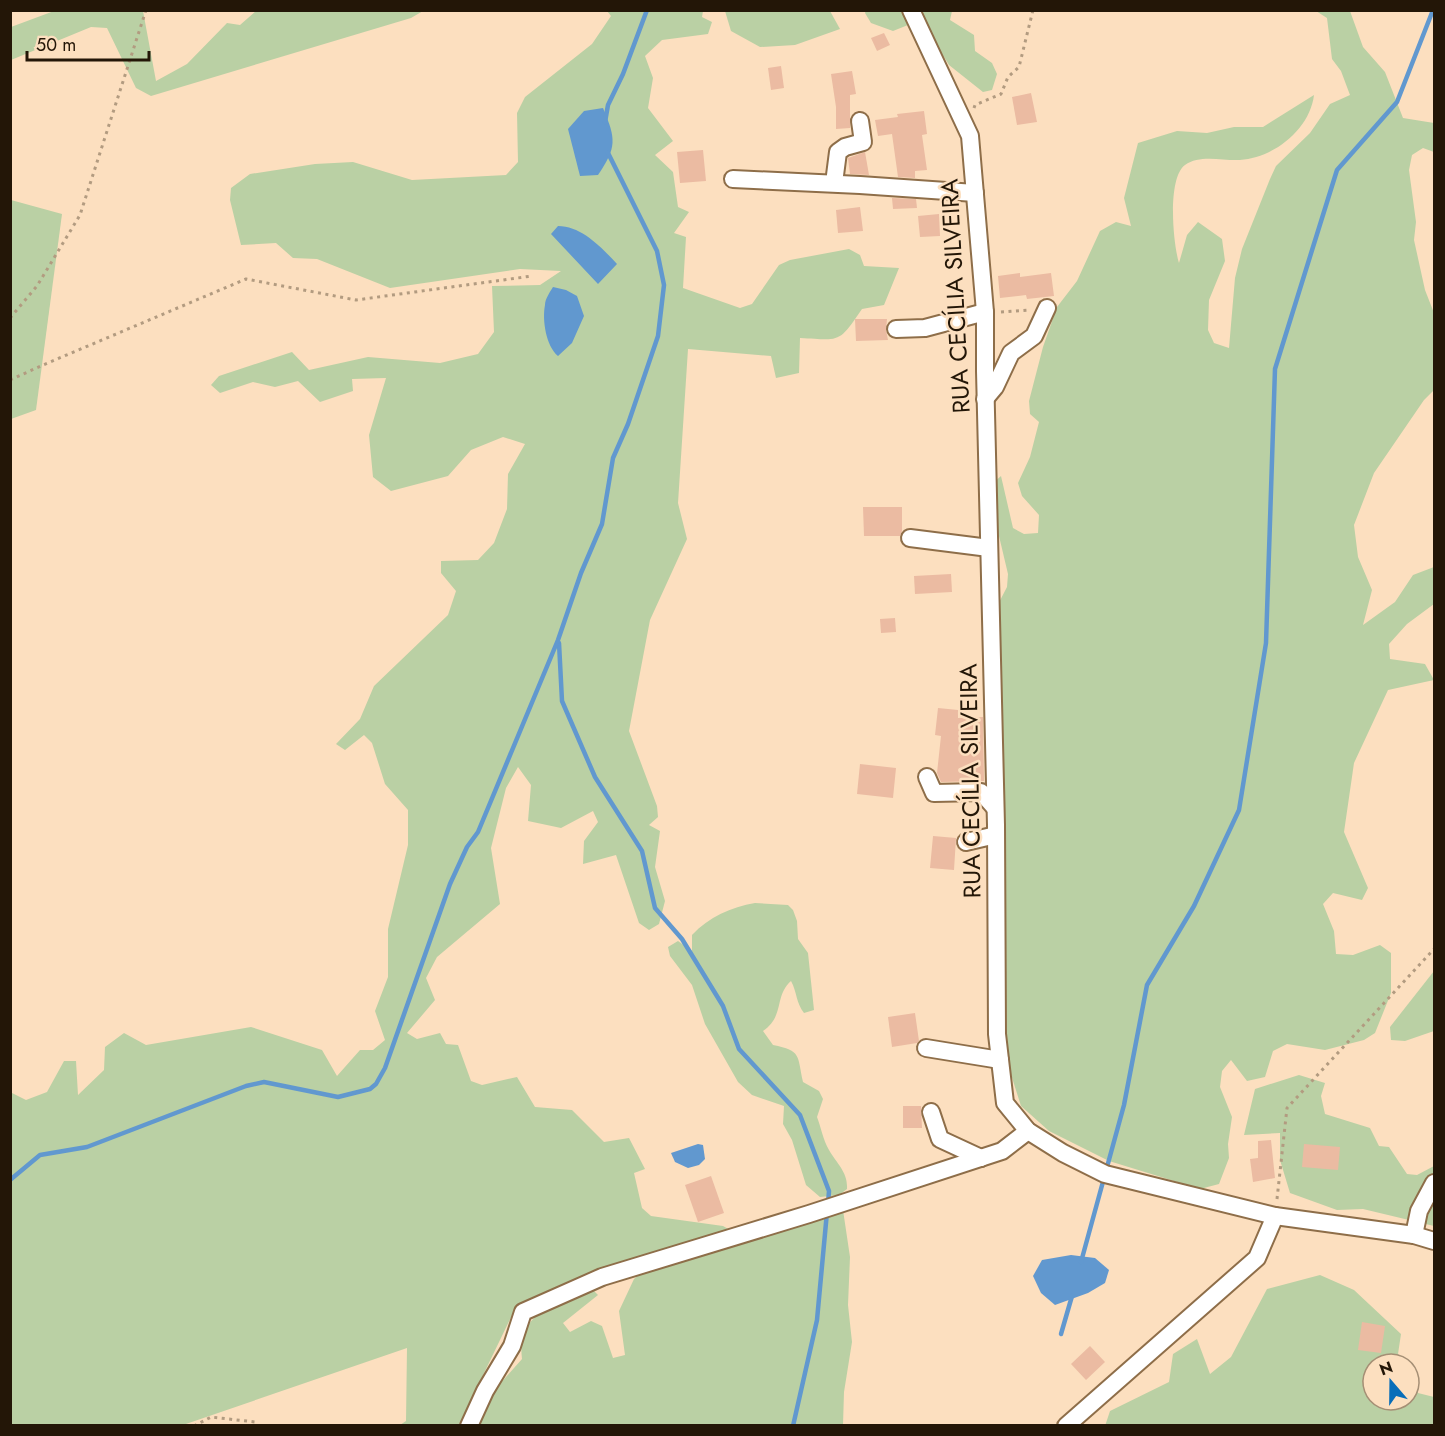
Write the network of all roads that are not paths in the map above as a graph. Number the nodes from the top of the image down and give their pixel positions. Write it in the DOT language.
graph roads {
  1 [pos="911,10"];
  2 [pos="860,121"];
  3 [pos="733,179"];
  4 [pos="834,183"];
  5 [pos="975,193"];
  6 [pos="1047,308"];
  7 [pos="985,312"];
  8 [pos="896,329"];
  9 [pos="985,399"];
  10 [pos="910,538"];
  11 [pos="989,548"];
  12 [pos="927,777"];
  13 [pos="995,808"];
  14 [pos="996,835"];
  15 [pos="966,842"];
  16 [pos="926,1048"];
  17 [pos="1000,1060"];
  18 [pos="931,1112"];
  19 [pos="1028,1131"];
  20 [pos="981,1158"];
  21 [pos="1434,1183"];
  22 [pos="1275,1216"];
  23 [pos="1414,1235"];
  24 [pos="1434,1241"];
  25 [pos="469,1425"];
  26 [pos="1066,1425"];
  1 -- 5 [label="street, RUA CECÍLIA SILVEIRA"];
  2 -- 4 [label="street"];
  3 -- 4 [label="street"];
  4 -- 5 [label="street"];
  5 -- 7 [label="street, RUA CECÍLIA SILVEIRA"];
  6 -- 9 [label="street"];
  7 -- 8 [label="street"];
  7 -- 9 [label="street, RUA CECÍLIA SILVEIRA"];
  9 -- 11 [label="street, RUA CECÍLIA SILVEIRA"];
  10 -- 11 [label="street"];
  11 -- 13 [label="street, RUA CECÍLIA SILVEIRA"];
  12 -- 13 [label="street"];
  13 -- 14 [label="street, RUA CECÍLIA SILVEIRA"];
  14 -- 15 [label="street"];
  14 -- 17 [label="street, RUA CECÍLIA SILVEIRA"];
  16 -- 17 [label="street"];
  17 -- 19 [label="street, RUA CECÍLIA SILVEIRA"];
  18 -- 20 [label="street"];
  19 -- 20 [label="street"];
  19 -- 22 [label="street, RUA CECÍLIA SILVEIRA"];
  20 -- 25 [label="street"];
  21 -- 23 [label="street"];
  22 -- 23 [label="street, RUA CECÍLIA SILVEIRA"];
  22 -- 26 [label="street"];
  23 -- 24 [label="street, RUA CECÍLIA SILVEIRA"];
}
